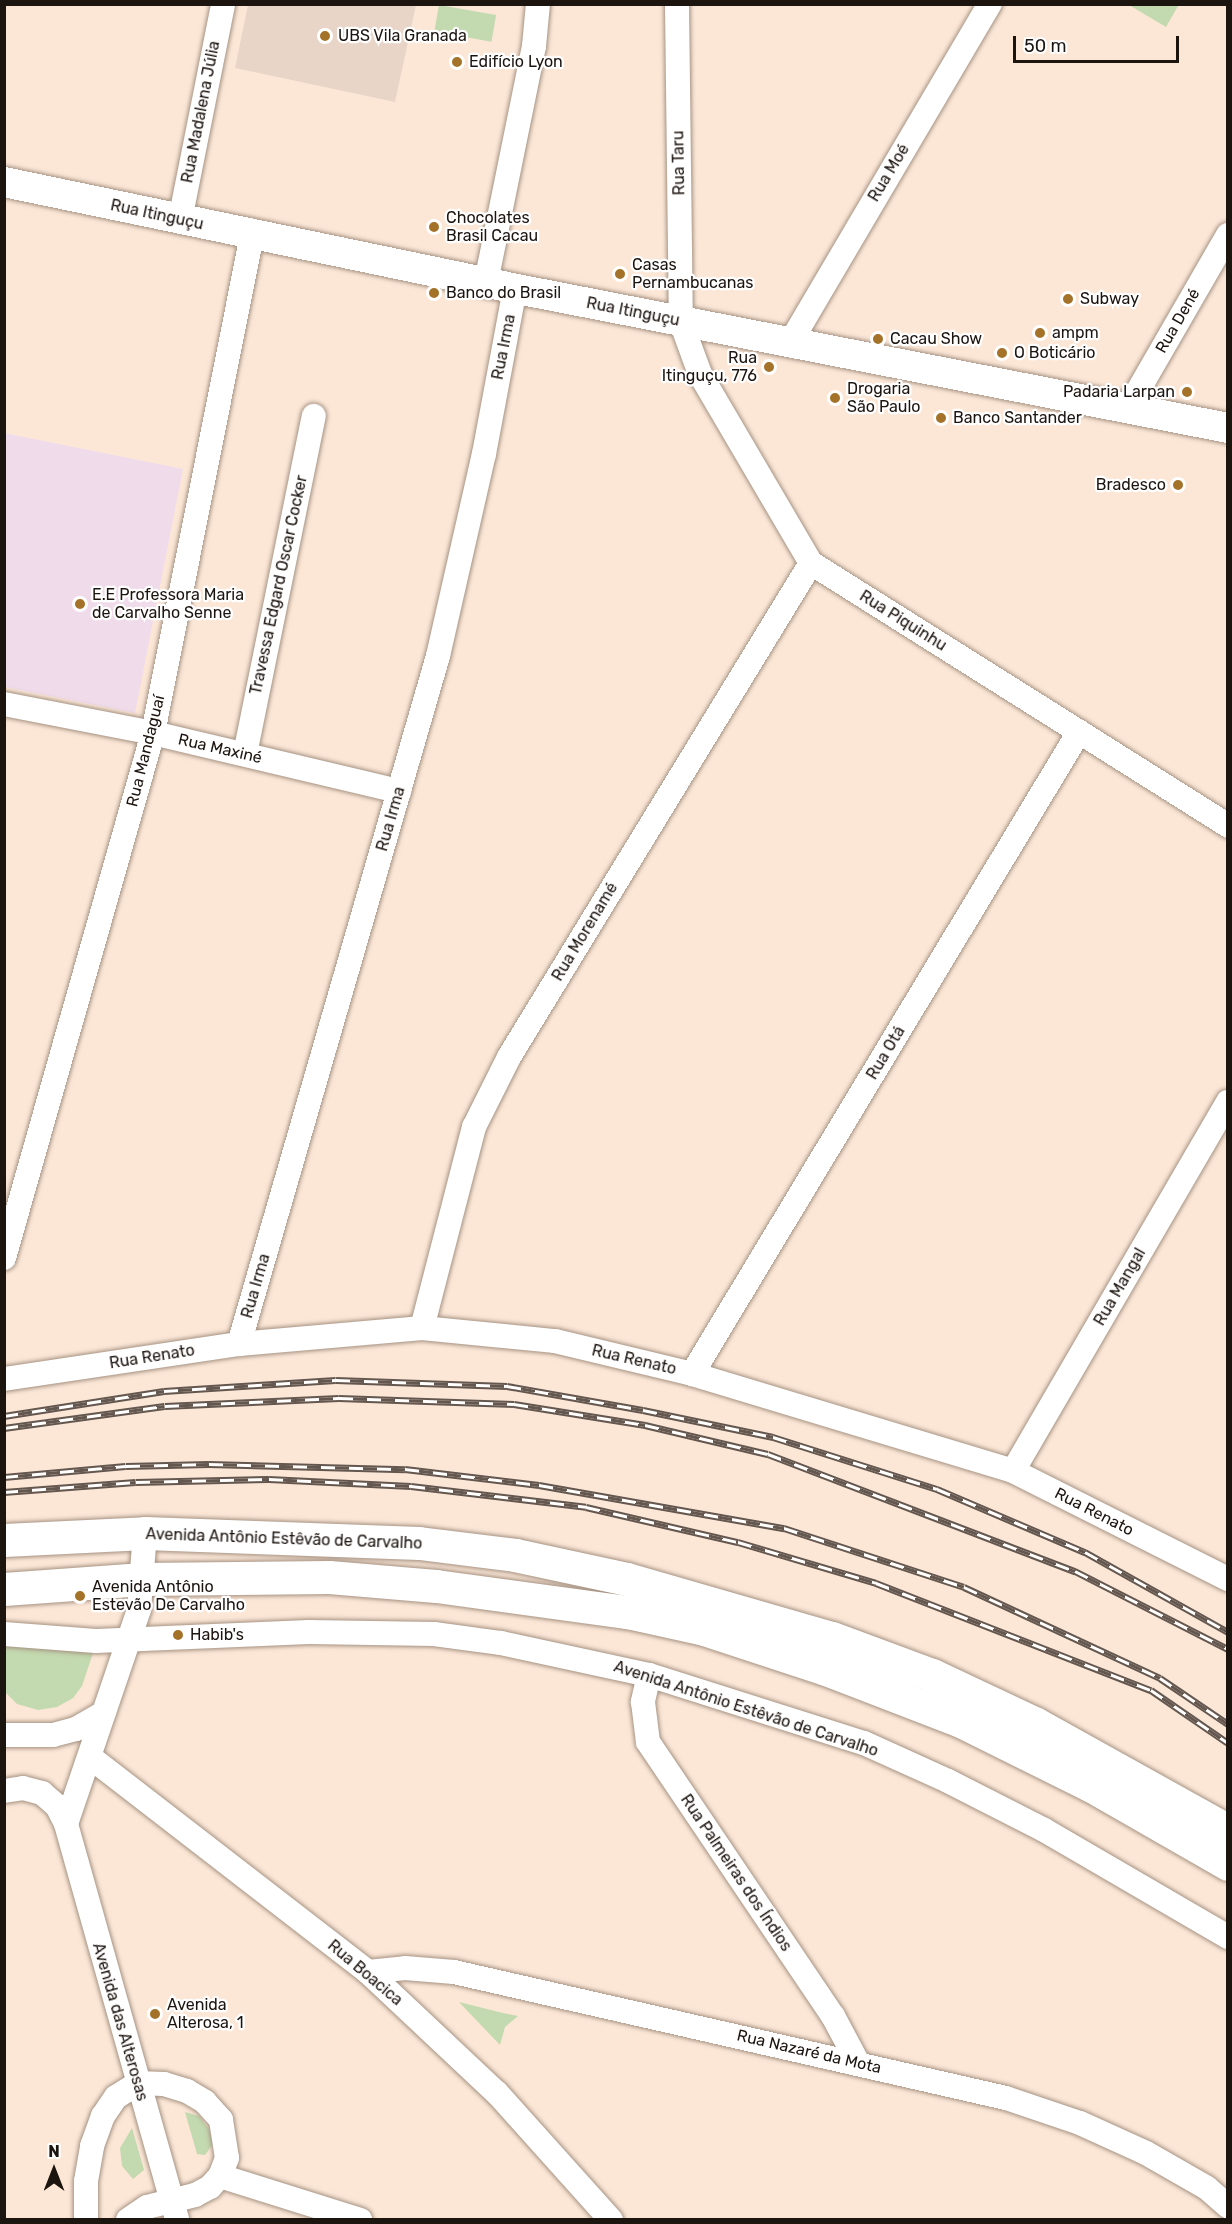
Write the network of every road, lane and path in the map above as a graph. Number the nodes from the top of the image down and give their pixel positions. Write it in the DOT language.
graph roads {
  1 [pos="223,4"];
  2 [pos="538,4"];
  3 [pos="677,4"];
  4 [pos="990,4"];
  5 [pos="4,182"];
  6 [pos="180,220"];
  7 [pos="252,235"];
  8 [pos="1227,235"];
  9 [pos="486,282"];
  10 [pos="515,288"];
  11 [pos="681,322"];
  12 [pos="790,343"];
  13 [pos="1128,408"];
  14 [pos="314,416"];
  15 [pos="1227,428"];
  16 [pos="811,562"];
  17 [pos="4,705"];
  18 [pos="1079,732"];
  19 [pos="153,733"];
  20 [pos="245,754"];
  21 [pos="399,791"];
  22 [pos="1227,826"];
  23 [pos="1227,1102"];
  24 [pos="4,1258"];
  25 [pos="422,1328"];
  26 [pos="239,1344"];
  27 [pos="692,1374"];
  28 [pos="4,1379"];
  29 [pos="1013,1472"];
  30 [pos="145,1533"];
  31 [pos="65,1536"];
  32 [pos="4,1540"];
  33 [pos="4,1551"];
  34 [pos="143,1579"];
  35 [pos="1227,1579"];
  36 [pos="4,1589"];
  37 [pos="4,1634"];
  38 [pos="129,1640"];
  39 [pos="649,1675"];
  40 [pos="104,1713"];
  41 [pos="4,1735"];
  42 [pos="90,1757"];
  43 [pos="4,1791"];
  44 [pos="66,1824"];
  45 [pos="1227,1831"];
  46 [pos="1227,1864"];
  47 [pos="1227,1938"];
  48 [pos="368,1972"];
  49 [pos="858,2063"];
  50 [pos="138,2082"];
  51 [pos="220,2176"];
  52 [pos="1227,2206"];
  53 [pos="174,2209"];
  54 [pos="86,2220"];
  55 [pos="128,2220"];
  56 [pos="360,2220"];
  57 [pos="611,2220"];
  1 -- 6 [label="street, Rua Madalena Júlia"];
  2 -- 9 [label="street"];
  3 -- 11 [label="street, Rua Taru"];
  4 -- 12 [label="street, Rua Moé"];
  5 -- 6 [label="main road, Rua Itinguçu"];
  6 -- 7 [label="main road, Rua Itinguçu"];
  7 -- 9 [label="main road, Rua Itinguçu"];
  7 -- 19 [label="street, Rua Mandaguaí"];
  8 -- 13 [label="street, Rua Dené"];
  9 -- 10 [label="main road, Rua Itinguçu"];
  10 -- 11 [label="main road, Rua Itinguçu"];
  10 -- 21 [label="street, Rua Irma"];
  11 -- 12 [label="main road, Rua Itinguçu"];
  11 -- 16 [label="street, Rua Piquinhu"];
  12 -- 13 [label="main road, Rua Itinguçu"];
  13 -- 15 [label="main road, Rua Itinguçu"];
  14 -- 20 [label="street, Travessa Edgard Oscar Cocker"];
  16 -- 18 [label="street, Rua Piquinhu"];
  16 -- 25 [label="street, Rua Morenamé"];
  17 -- 19 [label="street, Rua Maxiné"];
  18 -- 22 [label="street, Rua Piquinhu"];
  18 -- 27 [label="street, Rua Otá"];
  19 -- 20 [label="street, Rua Maxiné"];
  19 -- 24 [label="street, Rua Mandaguaí"];
  20 -- 21 [label="street, Rua Maxiné"];
  21 -- 26 [label="street, Rua Irma"];
  23 -- 29 [label="street, Rua Mangal"];
  25 -- 26 [label="street, Rua Renato"];
  25 -- 27 [label="street, Rua Renato"];
  26 -- 28 [label="street, Rua Renato"];
  27 -- 29 [label="street, Rua Renato"];
  29 -- 35 [label="street, Rua Renato"];
  30 -- 31 [label="highway, Avenida Antônio Estêvão de Carvalho"];
  30 -- 34 [label="street"];
  30 -- 45 [label="highway, Avenida Antônio Estêvão de Carvalho"];
  31 -- 32 [label="highway, Avenida Antônio Estêvão de Carvalho"];
  31 -- 33 [label="highway"];
  34 -- 36 [label="highway"];
  34 -- 38 [label="street"];
  34 -- 46 [label="highway"];
  37 -- 38 [label="street, Avenida Antônio Estêvão de Carvalho"];
  38 -- 39 [label="street, Avenida Antônio Estêvão de Carvalho"];
  38 -- 40 [label="street"];
  39 -- 47 [label="street, Avenida Antônio Estêvão de Carvalho"];
  39 -- 49 [label="street, Rua Palmeiras dos Índios"];
  40 -- 41 [label="street"];
  40 -- 42 [label="street"];
  42 -- 44 [label="street"];
  42 -- 48 [label="street, Rua Boacica"];
  43 -- 44 [label="street, Avenida das Alterosas"];
  44 -- 50 [label="street, Avenida das Alterosas"];
  48 -- 49 [label="street, Rua Nazaré da Mota"];
  48 -- 57 [label="street, Rua Boacica"];
  49 -- 52 [label="street, Rua Nazaré da Mota"];
  50 -- 51 [label="street"];
  50 -- 53 [label="street, Avenida das Alterosas"];
  50 -- 54 [label="street"];
  51 -- 53 [label="street"];
  51 -- 56 [label="street"];
  53 -- 55 [label="street"];
}
